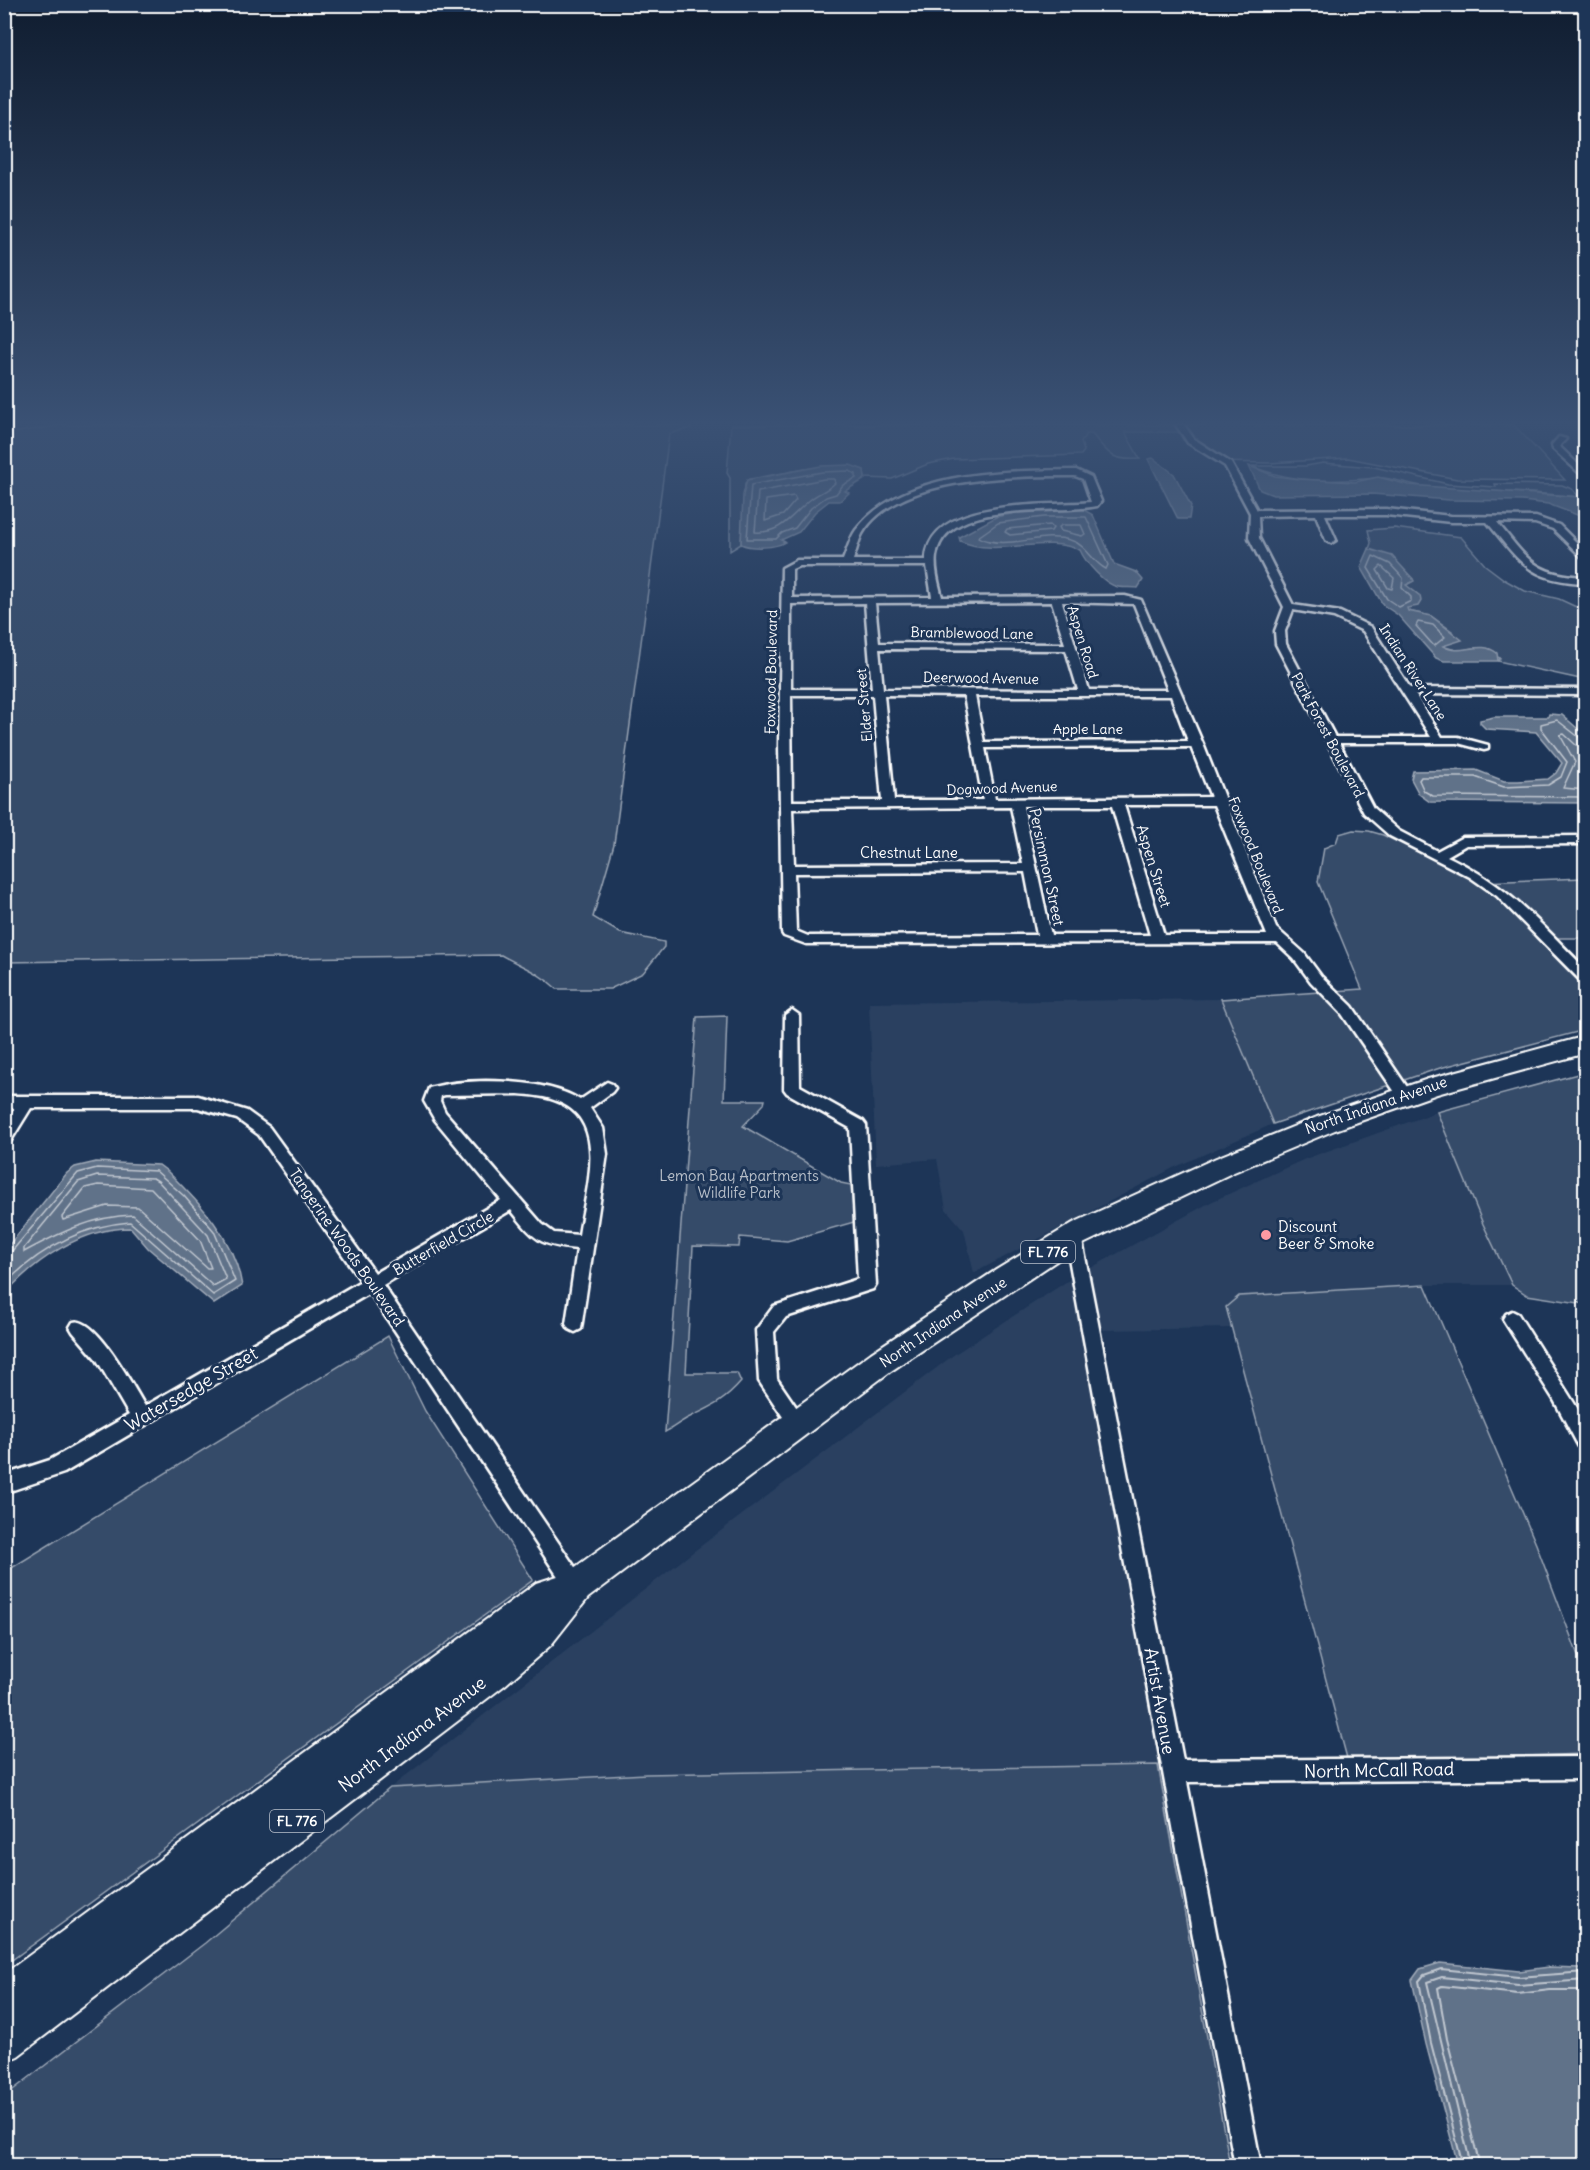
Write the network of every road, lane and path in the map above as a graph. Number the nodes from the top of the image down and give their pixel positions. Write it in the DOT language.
graph roads {
  1 [pos="863,526"];
  2 [pos="954,526"];
  3 [pos="1254,526"];
  4 [pos="1325,526"];
  5 [pos="1496,526"];
  6 [pos="1555,526"];
  7 [pos="1331,540"];
  8 [pos="1586,558"];
  9 [pos="847,563"];
  10 [pos="931,563"];
  11 [pos="1586,580"];
  12 [pos="1056,599"];
  13 [pos="787,601"];
  14 [pos="870,601"];
  15 [pos="938,601"];
  16 [pos="1289,607"];
  17 [pos="874,646"];
  18 [pos="1070,647"];
  19 [pos="1409,691"];
  20 [pos="787,692"];
  21 [pos="878,692"];
  22 [pos="969,692"];
  23 [pos="1586,692"];
  24 [pos="1175,693"];
  25 [pos="1084,694"];
  26 [pos="1331,740"];
  27 [pos="1439,740"];
  28 [pos="1197,744"];
  29 [pos="979,745"];
  30 [pos="1484,747"];
  31 [pos="1016,801"];
  32 [pos="1117,801"];
  33 [pos="1218,801"];
  34 [pos="989,802"];
  35 [pos="888,805"];
  36 [pos="788,806"];
  37 [pos="1586,840"];
  38 [pos="1439,855"];
  39 [pos="1031,868"];
  40 [pos="788,869"];
  41 [pos="1045,939"];
  42 [pos="1282,939"];
  43 [pos="1159,941"];
  44 [pos="1586,978"];
  45 [pos="792,1015"];
  46 [pos="1586,1044"];
  47 [pos="607,1088"];
  48 [pos="1404,1094"];
  49 [pos="4,1102"];
  50 [pos="27,1102"];
  51 [pos="581,1107"];
  52 [pos="4,1138"];
  53 [pos="513,1202"];
  54 [pos="1073,1236"];
  55 [pos="587,1243"];
  56 [pos="373,1284"];
  57 [pos="1512,1319"];
  58 [pos="575,1324"];
  59 [pos="79,1327"];
  60 [pos="141,1417"];
  61 [pos="798,1423"];
  62 [pos="1586,1440"];
  63 [pos="4,1484"];
  64 [pos="576,1586"];
  65 [pos="1586,1768"];
  66 [pos="1173,1772"];
  67 [pos="4,1999"];
  68 [pos="4,2042"];
  69 [pos="1248,2166"];
  1 -- 9 [label="street"];
  2 -- 10 [label="street"];
  3 -- 16 [label="street"];
  4 -- 7 [label="street"];
  5 -- 11 [label="street"];
  6 -- 8 [label="street"];
  9 -- 10 [label="street"];
  9 -- 13 [label="street"];
  10 -- 15 [label="street"];
  12 -- 15 [label="street, Foxwood Boulevard"];
  12 -- 18 [label="street, Aspen Road"];
  12 -- 24 [label="street, Foxwood Boulevard"];
  13 -- 14 [label="street, Foxwood Boulevard"];
  13 -- 20 [label="street, Foxwood Boulevard"];
  14 -- 15 [label="street, Foxwood Boulevard"];
  14 -- 17 [label="street, Elder Street"];
  16 -- 19 [label="street, Indian River Lane"];
  16 -- 26 [label="street, Park Forest Boulevard"];
  17 -- 18 [label="street, Bramblewood Lane"];
  17 -- 21 [label="street, Elder Street"];
  18 -- 25 [label="street, Aspen Road"];
  19 -- 23 [label="street"];
  19 -- 27 [label="street, Indian River Lane"];
  20 -- 21 [label="street, Deerwood Avenue"];
  20 -- 36 [label="street, Foxwood Boulevard"];
  21 -- 22 [label="street, Deerwood Avenue"];
  21 -- 35 [label="street, Elder Street"];
  22 -- 25 [label="street, Deerwood Avenue"];
  22 -- 29 [label="street"];
  24 -- 25 [label="street, Deerwood Avenue"];
  24 -- 28 [label="street, Foxwood Boulevard"];
  26 -- 27 [label="street"];
  26 -- 38 [label="street, Park Forest Boulevard"];
  27 -- 30 [label="street"];
  28 -- 29 [label="street, Apple Lane"];
  28 -- 33 [label="street, Foxwood Boulevard"];
  29 -- 34 [label="street"];
  31 -- 32 [label="street, Dogwood Avenue"];
  31 -- 34 [label="street, Dogwood Avenue"];
  31 -- 39 [label="street, Persimmon Street"];
  32 -- 33 [label="street, Dogwood Avenue"];
  32 -- 43 [label="street, Aspen Street"];
  33 -- 42 [label="street, Foxwood Boulevard"];
  34 -- 35 [label="street, Dogwood Avenue"];
  35 -- 36 [label="street, Dogwood Avenue"];
  36 -- 40 [label="street, Foxwood Boulevard"];
  37 -- 38 [label="street"];
  38 -- 44 [label="street, Park Forest Boulevard"];
  39 -- 40 [label="street, Chestnut Lane"];
  39 -- 41 [label="street, Persimmon Street"];
  40 -- 41 [label="street, Foxwood Boulevard"];
  41 -- 43 [label="street, Foxwood Boulevard"];
  42 -- 43 [label="street, Foxwood Boulevard"];
  42 -- 48 [label="street, Foxwood Boulevard"];
  45 -- 61 [label="street"];
  46 -- 48 [label="main road, North Indiana Avenue / FL 776"];
  47 -- 51 [label="street"];
  48 -- 54 [label="main road, North Indiana Avenue / FL 776"];
  49 -- 50 [label="street, Tangerine Woods Boulevard"];
  50 -- 52 [label="street"];
  50 -- 56 [label="street, Tangerine Woods Boulevard"];
  51 -- 53 [label="street"];
  51 -- 55 [label="street"];
  53 -- 55 [label="street"];
  53 -- 56 [label="street, Butterfield Circle"];
  54 -- 61 [label="main road, North Indiana Avenue / FL 776"];
  54 -- 66 [label="street, Artist Avenue"];
  55 -- 58 [label="street"];
  56 -- 60 [label="street, Watersedge Street"];
  56 -- 64 [label="street, Tangerine Woods Boulevard"];
  57 -- 62 [label="street"];
  59 -- 60 [label="street"];
  60 -- 63 [label="street, Watersedge Street"];
  61 -- 64 [label="main road, North Indiana Avenue / FL 776"];
  64 -- 67 [label="main road, North Indiana Avenue / FL 776"];
  64 -- 68 [label="main road, North Indiana Avenue / FL 776"];
  65 -- 66 [label="street, North McCall Road"];
  66 -- 69 [label="street, Artist Avenue"];
}
